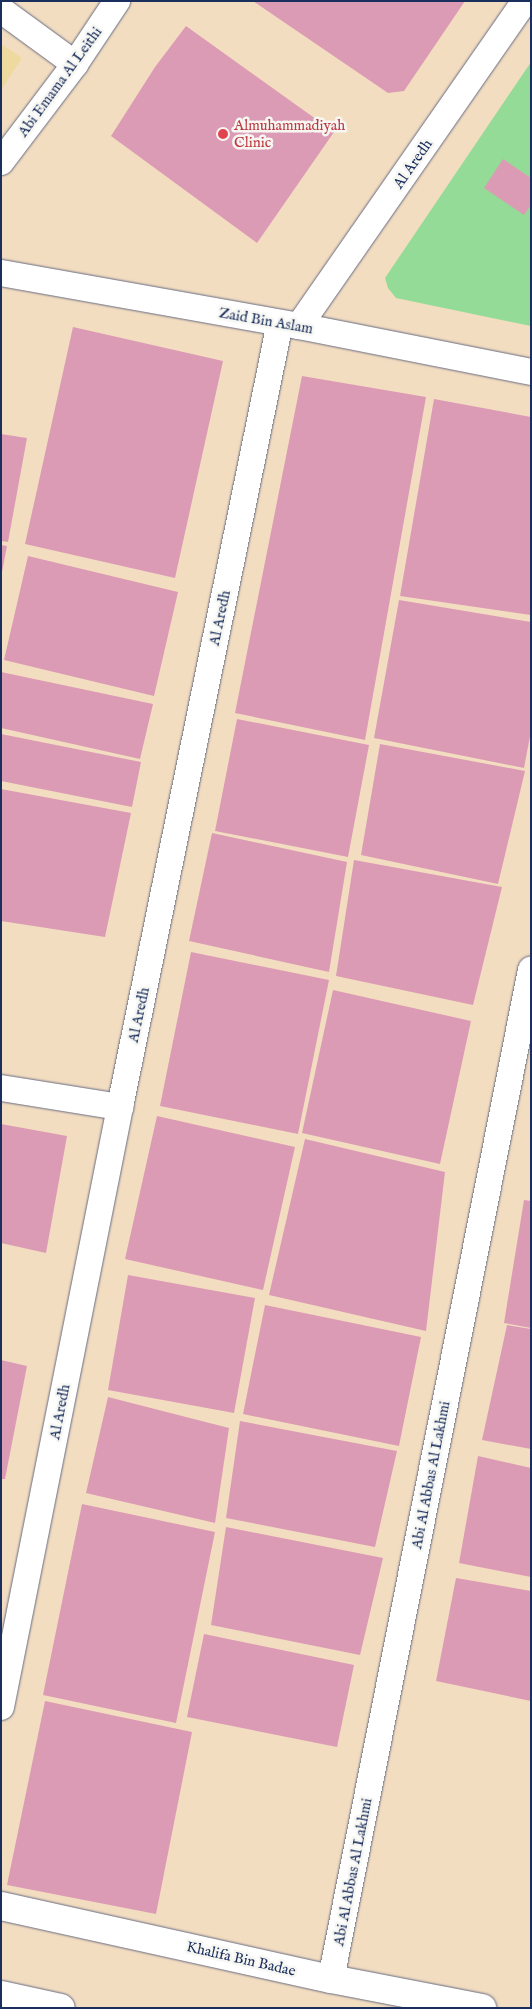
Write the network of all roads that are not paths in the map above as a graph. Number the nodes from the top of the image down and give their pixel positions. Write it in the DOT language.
graph roads {
  1 [pos="118,1"];
  2 [pos="525,1"];
  3 [pos="1,10"];
  4 [pos="75,64"];
  5 [pos="1,162"];
  6 [pos="1,273"];
  7 [pos="290,325"];
  8 [pos="531,372"];
  9 [pos="531,970"];
  10 [pos="1,1088"];
  11 [pos="120,1107"];
  12 [pos="1,1707"];
  13 [pos="1,1906"];
  14 [pos="332,1979"];
  15 [pos="1,1994"];
  16 [pos="34,2005"];
  17 [pos="61,2008"];
  18 [pos="482,2008"];
  1 -- 4 [label="street, Abi Emama Al Leithi"];
  2 -- 7 [label="street, Al Aredh"];
  3 -- 4 [label="street"];
  4 -- 5 [label="street, Abi Emama Al Leithi"];
  6 -- 7 [label="street, Zaid Bin Aslam"];
  7 -- 8 [label="street, Zaid Bin Aslam"];
  7 -- 11 [label="street, Al Aredh"];
  9 -- 14 [label="street, Abi Al Abbas Al Lakhmi"];
  10 -- 11 [label="street"];
  11 -- 12 [label="street, Al Aredh"];
  13 -- 14 [label="street, Khalifa Bin Badae"];
  14 -- 18 [label="street, Khalifa Bin Badae"];
  15 -- 16 [label="street"];
  16 -- 17 [label="street"];
}
